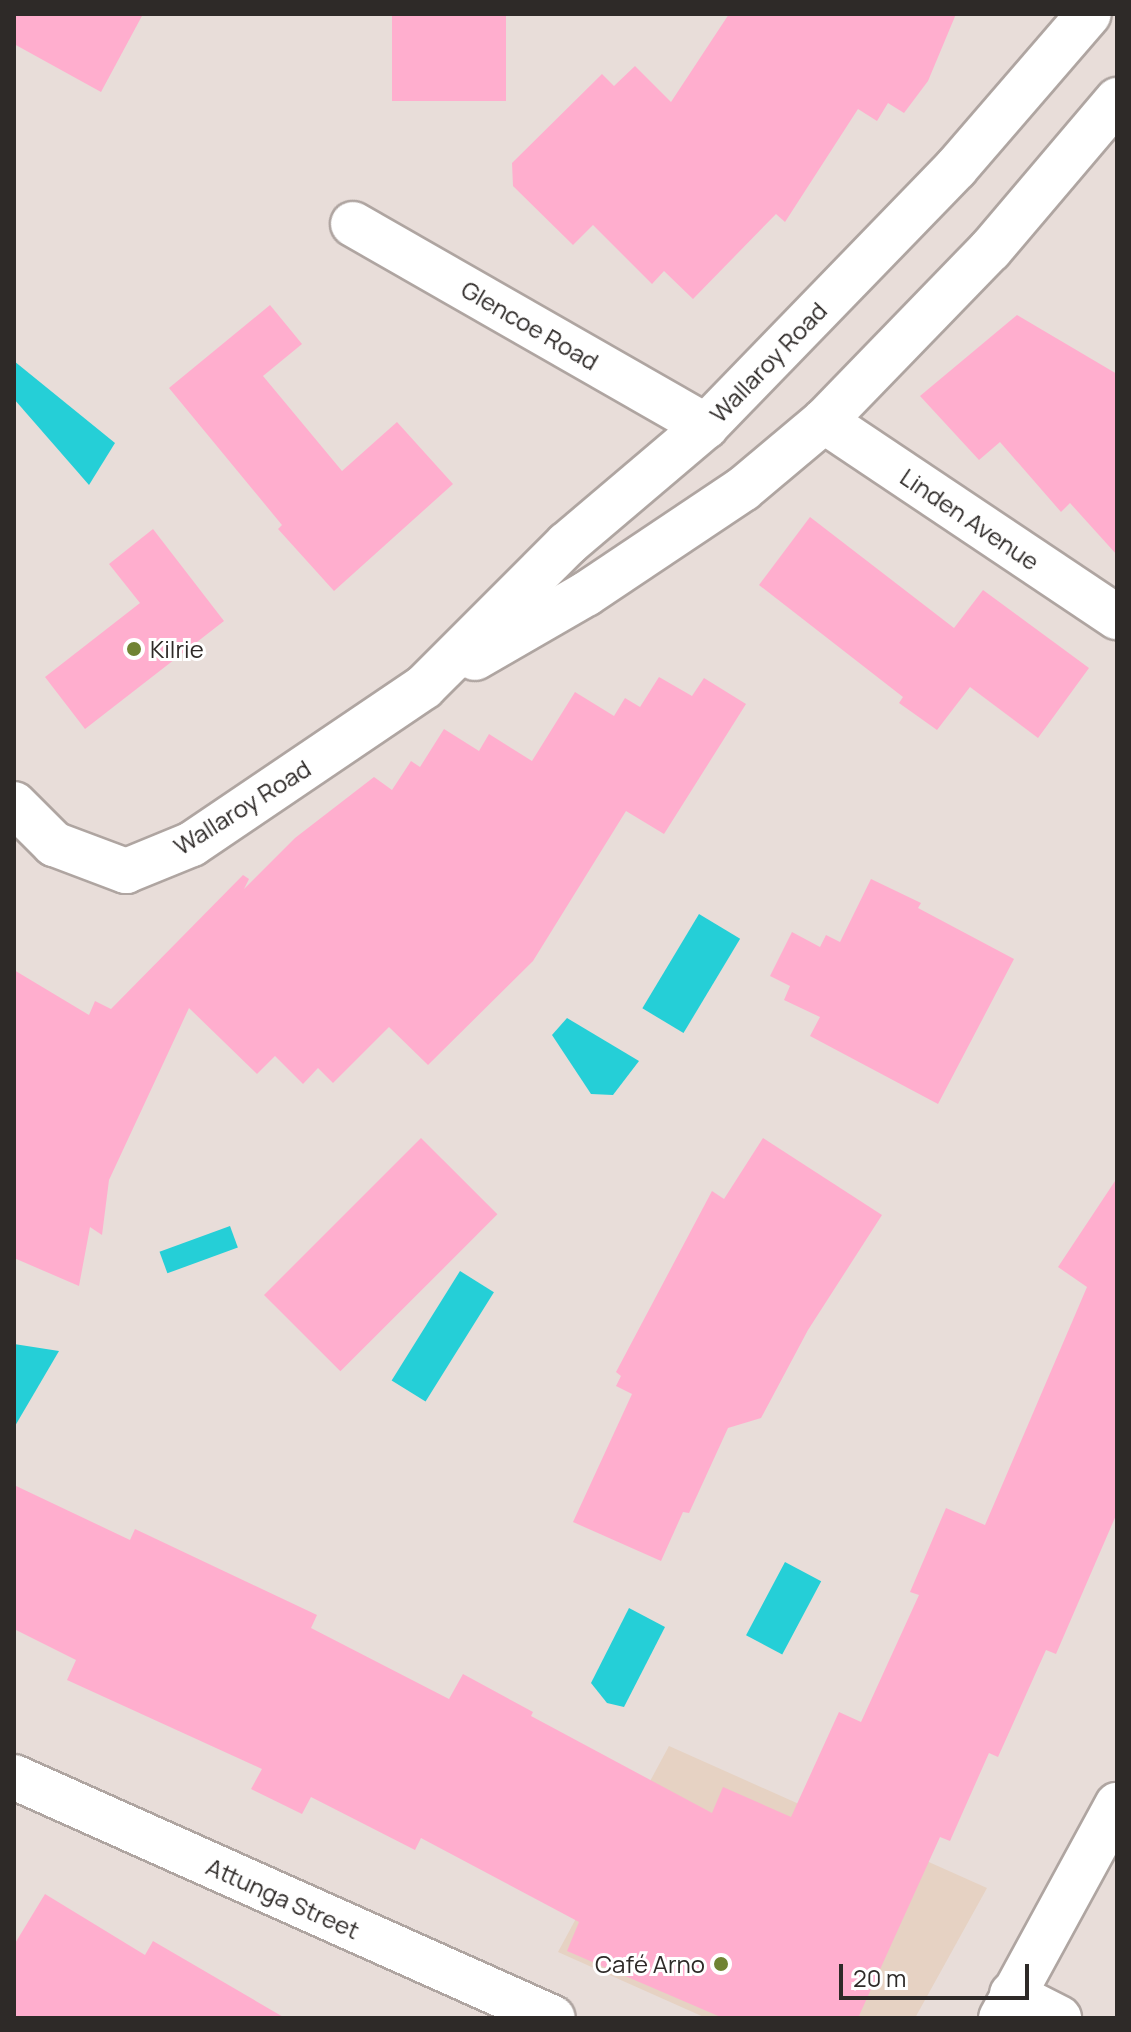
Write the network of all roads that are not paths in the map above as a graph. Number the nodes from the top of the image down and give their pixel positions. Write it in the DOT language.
graph roads {
  1 [pos="1089,14"];
  2 [pos="1117,100"];
  3 [pos="353,224"];
  4 [pos="824,421"];
  5 [pos="706,426"];
  6 [pos="1117,617"];
  7 [pos="424,687"];
  8 [pos="14,804"];
  9 [pos="14,1777"];
  10 [pos="1117,1805"];
  11 [pos="1007,2006"];
  12 [pos="553,2018"];
  13 [pos="1059,2018"];
  1 -- 5 [label="street, Wallaroy Road"];
  2 -- 4 [label="street, Wallaroy Road"];
  3 -- 5 [label="street, Glencoe Road"];
  4 -- 6 [label="street, Linden Avenue"];
  4 -- 7 [label="street, Wallaroy Road"];
  5 -- 7 [label="street, Wallaroy Road"];
  7 -- 8 [label="street, Wallaroy Road"];
  9 -- 12 [label="street, Attunga Street"];
  10 -- 11 [label="street"];
  11 -- 13 [label="street"];
}
